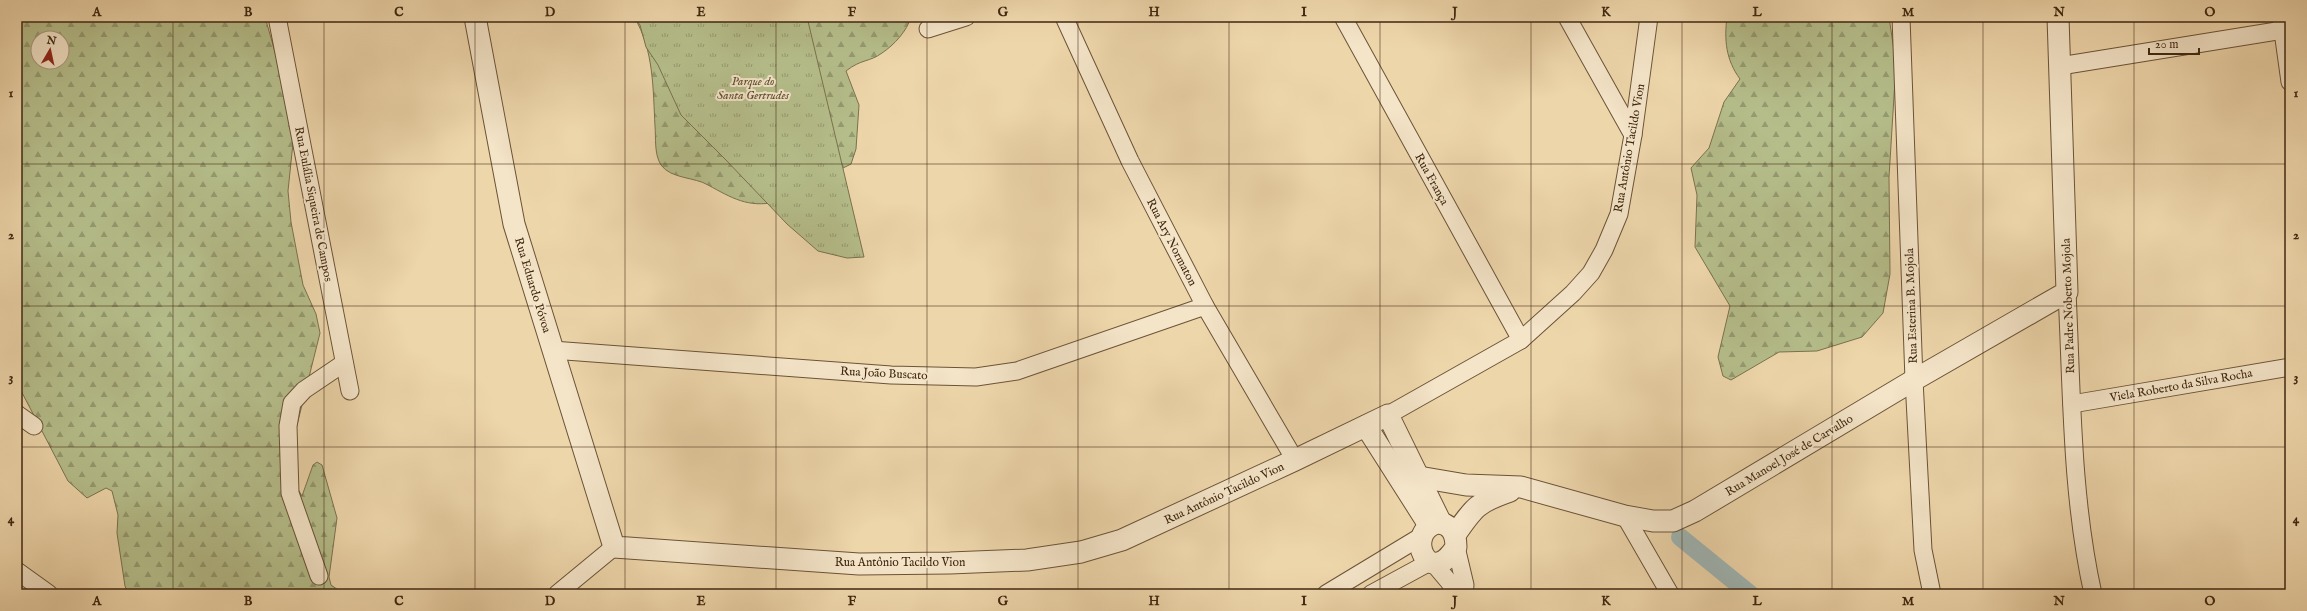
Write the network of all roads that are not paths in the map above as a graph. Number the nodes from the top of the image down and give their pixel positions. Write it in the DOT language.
graph roads {
  1 [pos="278,17"];
  2 [pos="475,17"];
  3 [pos="966,17"];
  4 [pos="1064,17"];
  5 [pos="1343,17"];
  6 [pos="1567,17"];
  7 [pos="1649,17"];
  8 [pos="1901,17"];
  9 [pos="2058,17"];
  10 [pos="2282,24"];
  11 [pos="928,29"];
  12 [pos="2060,66"];
  13 [pos="2290,82"];
  14 [pos="1633,135"];
  15 [pos="2067,292"];
  16 [pos="1205,306"];
  17 [pos="1521,340"];
  18 [pos="552,350"];
  19 [pos="344,362"];
  20 [pos="2290,367"];
  21 [pos="1914,380"];
  22 [pos="350,391"];
  23 [pos="2072,404"];
  24 [pos="17,414"];
  25 [pos="1388,415"];
  26 [pos="34,426"];
  27 [pos="1366,426"];
  28 [pos="1295,460"];
  29 [pos="1419,477"];
  30 [pos="1489,486"];
  31 [pos="1521,487"];
  32 [pos="1625,516"];
  33 [pos="1442,532"];
  34 [pos="614,547"];
  35 [pos="1431,563"];
  36 [pos="17,571"];
  37 [pos="319,576"];
  38 [pos="48,594"];
  39 [pos="557,594"];
  40 [pos="1326,594"];
  41 [pos="1371,594"];
  42 [pos="1454,594"];
  43 [pos="1464,594"];
  44 [pos="1670,594"];
  45 [pos="1932,594"];
  46 [pos="2093,594"];
  1 -- 19 [label="street, Rua Eulália Siqueira de Campos"];
  2 -- 18 [label="street, Rua Eduardo Póvoa"];
  3 -- 11 [label="street"];
  4 -- 16 [label="street, Rua Ary Normaton"];
  5 -- 17 [label="street, Rua França"];
  6 -- 14 [label="street"];
  7 -- 14 [label="street, Rua Antônio Tacildo Vion"];
  8 -- 21 [label="street, Rua Esterina B. Mojola"];
  9 -- 12 [label="street, Rua Padre Noberto Mojola"];
  10 -- 12 [label="street"];
  10 -- 13 [label="street"];
  12 -- 15 [label="street, Rua Padre Noberto Mojola"];
  14 -- 17 [label="street, Rua Antônio Tacildo Vion"];
  15 -- 21 [label="street, Rua Manoel José de Carvalho"];
  15 -- 23 [label="street, Rua Padre Noberto Mojola"];
  16 -- 18 [label="street, Rua João Buscato"];
  16 -- 28 [label="street, Rua Ary Normaton"];
  17 -- 25 [label="street, Rua Antônio Tacildo Vion"];
  18 -- 34 [label="street, Rua Eduardo Póvoa"];
  19 -- 22 [label="street, Rua Eulália Siqueira de Campos"];
  19 -- 37 [label="street"];
  20 -- 23 [label="street, Viela Roberto da Silva Rocha"];
  21 -- 32 [label="street, Rua Manoel José de Carvalho"];
  21 -- 45 [label="street, Rua Esterina B. Mojola"];
  23 -- 46 [label="street, Rua Padre Noberto Mojola"];
  24 -- 26 [label="street"];
  25 -- 27 [label="street, Rua Antônio Tacildo Vion"];
  25 -- 29 [label="street"];
  27 -- 28 [label="street, Rua Antônio Tacildo Vion"];
  27 -- 33 [label="street"];
  28 -- 34 [label="street, Rua Antônio Tacildo Vion"];
  29 -- 30 [label="street, Rua Manoel José de Carvalho"];
  29 -- 33 [label="street"];
  30 -- 31 [label="street, Rua Manoel José de Carvalho"];
  30 -- 33 [label="street"];
  31 -- 32 [label="street, Rua Manoel José de Carvalho"];
  31 -- 33 [label="street"];
  32 -- 44 [label="street"];
  33 -- 35 [label="street"];
  33 -- 35 [label="street"];
  33 -- 40 [label="street"];
  33 -- 43 [label="street"];
  34 -- 39 [label="street"];
  35 -- 41 [label="street"];
  35 -- 42 [label="street"];
  36 -- 38 [label="street"];
}
